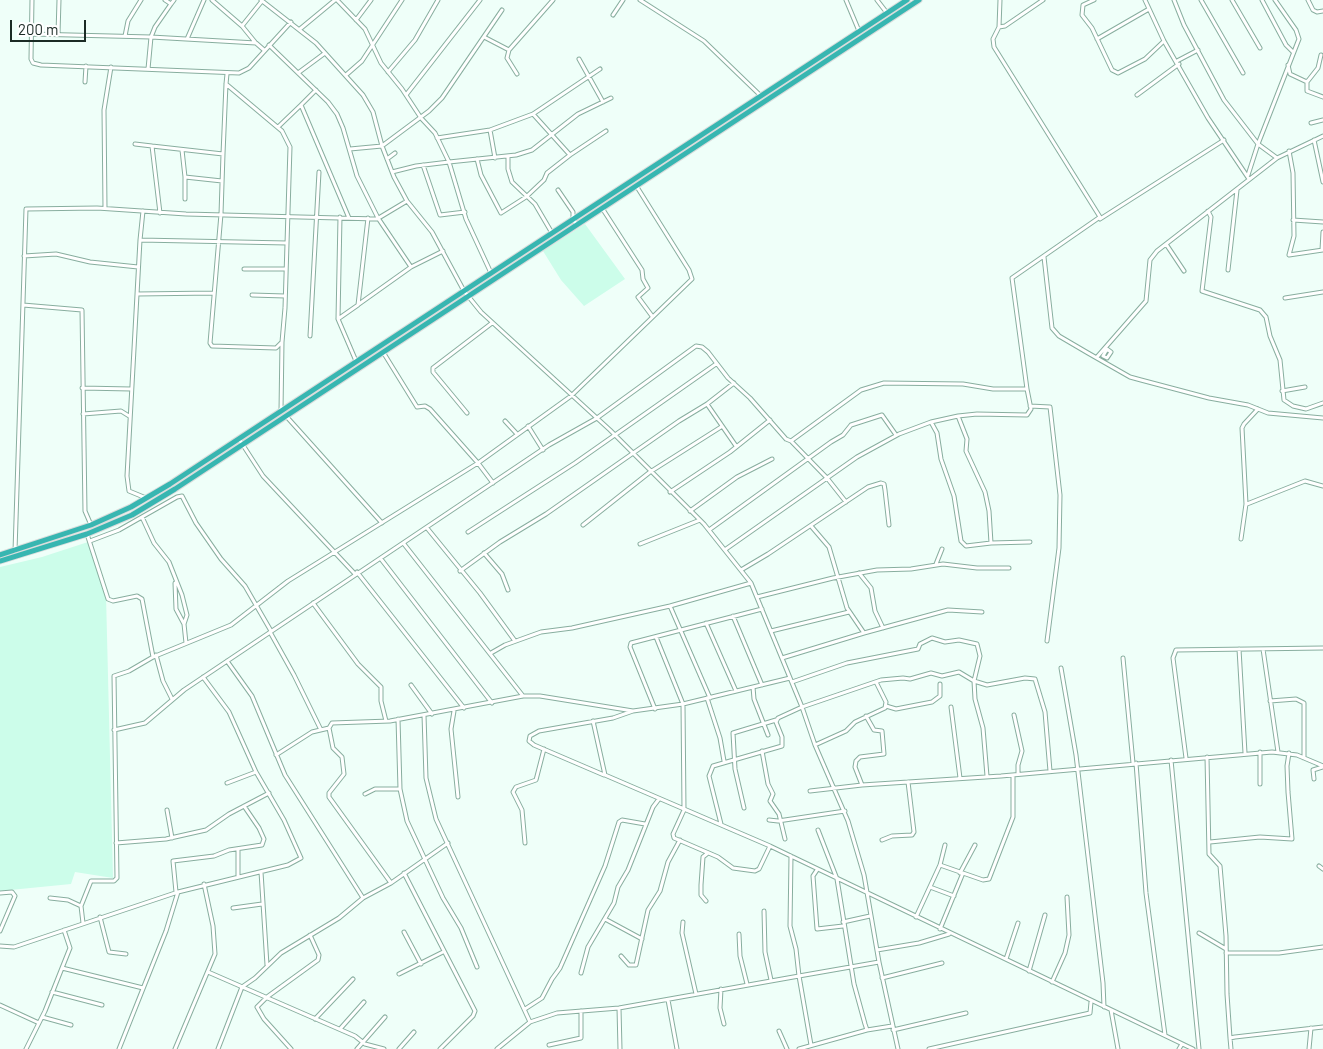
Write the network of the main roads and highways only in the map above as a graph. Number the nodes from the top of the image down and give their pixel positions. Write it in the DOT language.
graph roads {
  1 [pos="907,0"];
  2 [pos="919,0"];
  3 [pos="819,58"];
  4 [pos="824,64"];
  5 [pos="351,365"];
  6 [pos="355,370"];
  7 [pos="283,413"];
  8 [pos="240,442"];
  9 [pos="0,555"];
  10 [pos="0,561"];
  1 -- 3 [label="highway"];
  2 -- 4 [label="highway"];
  3 -- 4 [label="highway"];
  3 -- 5 [label="highway"];
  4 -- 6 [label="highway"];
  5 -- 6 [label="highway"];
  5 -- 7 [label="highway"];
  6 -- 7 [label="highway"];
  7 -- 8 [label="highway"];
  8 -- 9 [label="highway"];
  8 -- 10 [label="highway"];
}
